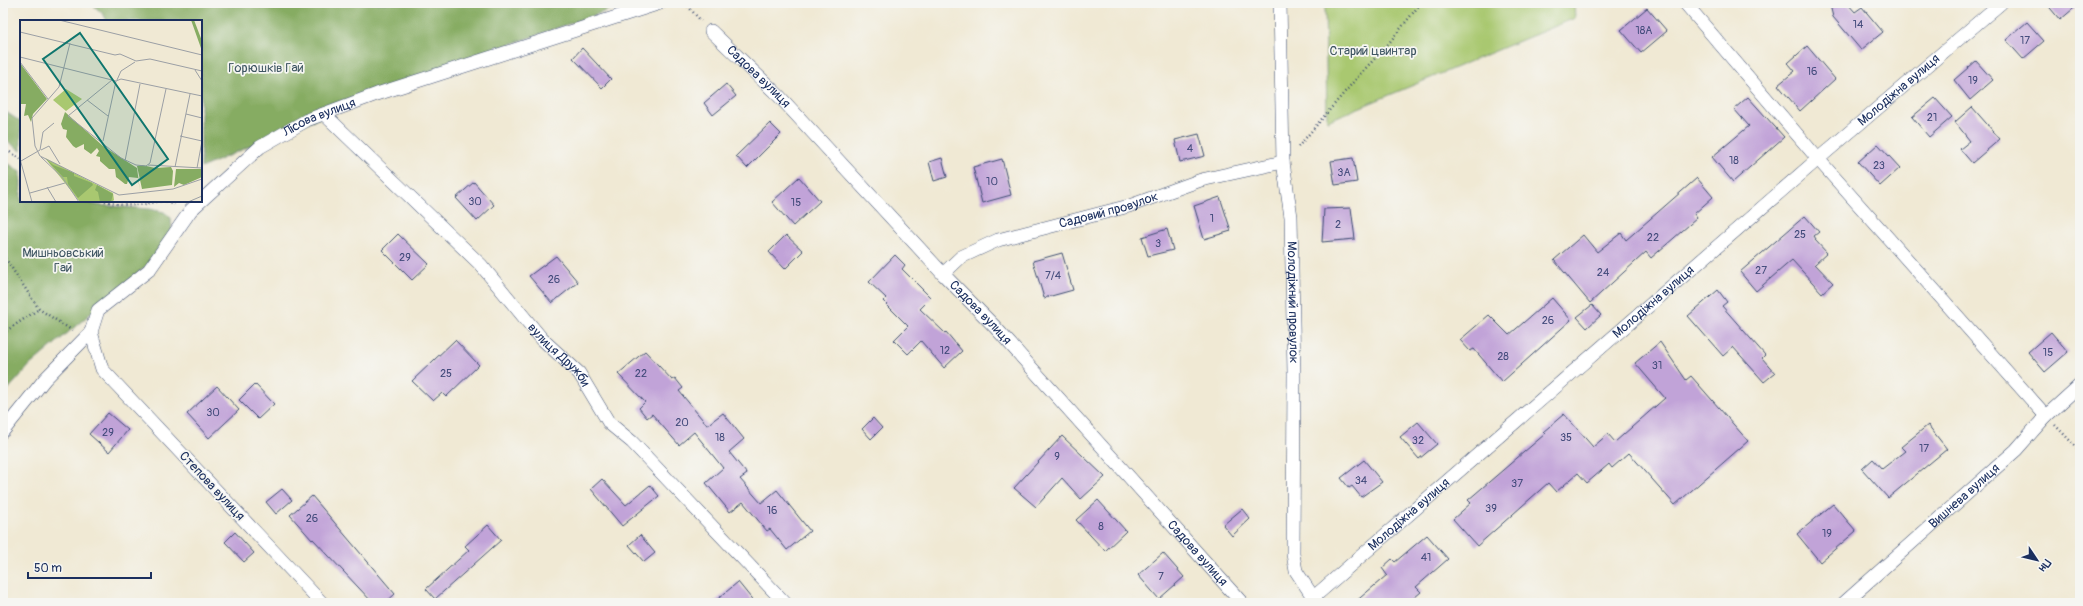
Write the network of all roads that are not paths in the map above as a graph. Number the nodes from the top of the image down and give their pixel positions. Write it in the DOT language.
graph roads {
  1 [pos="660,3"];
  2 [pos="1280,3"];
  3 [pos="1685,3"];
  4 [pos="2001,3"];
  5 [pos="711,31"];
  6 [pos="324,114"];
  7 [pos="1818,159"];
  8 [pos="1283,162"];
  9 [pos="202,200"];
  10 [pos="200,202"];
  11 [pos="943,274"];
  12 [pos="91,332"];
  13 [pos="2080,385"];
  14 [pos="2046,416"];
  15 [pos="3,431"];
  16 [pos="1310,600"];
  17 [pos="322,603"];
  18 [pos="785,603"];
  19 [pos="1242,603"];
  20 [pos="1844,603"];
  1 -- 6 [label="street, Лісова вулиця"];
  2 -- 8 [label="street, Молодіжний провулок"];
  3 -- 7 [label="street"];
  4 -- 7 [label="street, Молодіжна вулиця"];
  5 -- 11 [label="street, Садова вулиця"];
  6 -- 9 [label="street, Лісова вулиця"];
  6 -- 18 [label="street, вулиця Дружби"];
  7 -- 14 [label="street"];
  7 -- 16 [label="street, Молодіжна вулиця"];
  8 -- 11 [label="street, Садовий провулок"];
  8 -- 16 [label="street, Молодіжний провулок"];
  10 -- 12 [label="street, Лісова вулиця"];
  11 -- 19 [label="street, Садова вулиця"];
  12 -- 15 [label="street"];
  12 -- 17 [label="street, Степова вулиця"];
  13 -- 14 [label="street, Вишнева вулиця"];
  14 -- 20 [label="street, Вишнева вулиця"];
}
